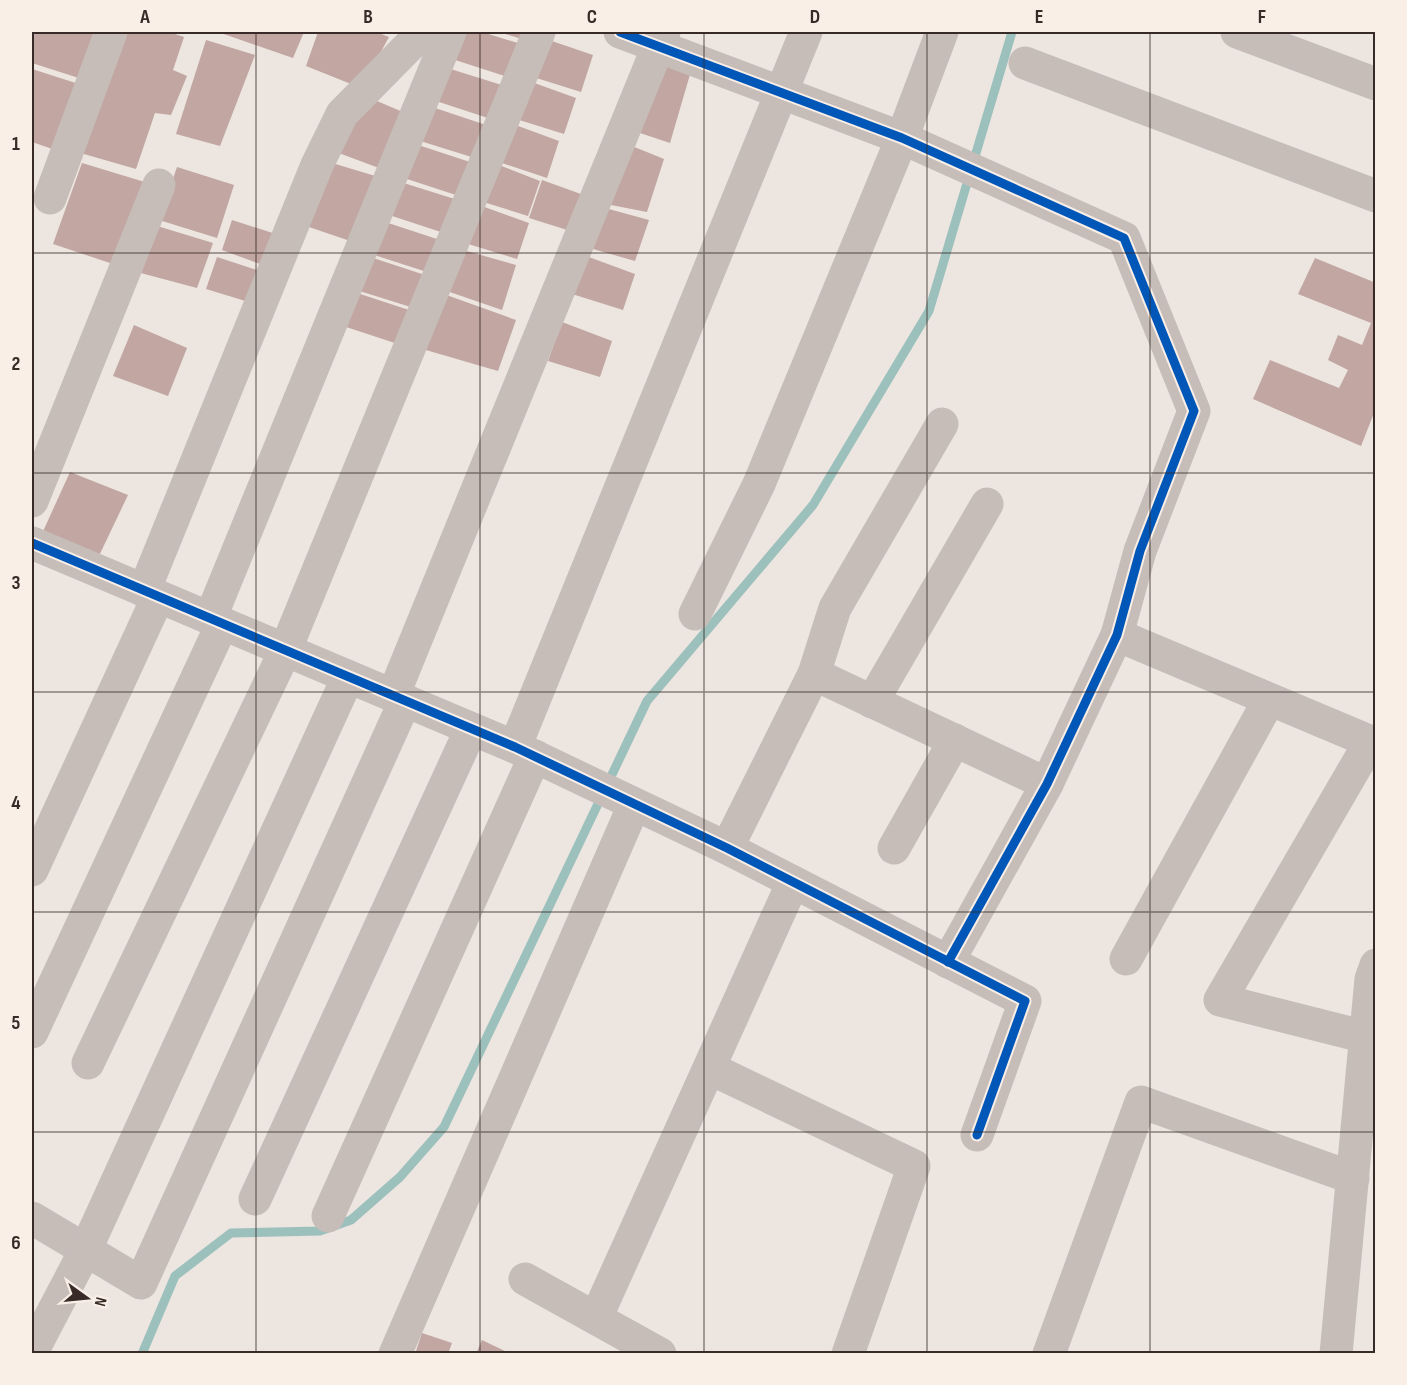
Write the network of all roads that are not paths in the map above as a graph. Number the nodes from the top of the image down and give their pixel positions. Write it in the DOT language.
graph roads {
  1 [pos="111,32"];
  2 [pos="430,32"];
  3 [pos="450,32"];
  4 [pos="539,32"];
  5 [pos="620,32"];
  6 [pos="806,32"];
  7 [pos="942,32"];
  8 [pos="1237,32"];
  9 [pos="662,39"];
  10 [pos="1025,63"];
  11 [pos="1376,84"];
  12 [pos="782,93"];
  13 [pos="902,138"];
  14 [pos="159,185"];
  15 [pos="1376,196"];
  16 [pos="50,198"];
  17 [pos="942,424"];
  18 [pos="32,501"];
  19 [pos="987,504"];
  20 [pos="32,543"];
  21 [pos="151,594"];
  22 [pos="695,614"];
  23 [pos="216,621"];
  24 [pos="1117,635"];
  25 [pos="285,651"];
  26 [pos="814,674"];
  27 [pos="348,677"];
  28 [pos="399,698"];
  29 [pos="1269,700"];
  30 [pos="872,702"];
  31 [pos="471,729"];
  32 [pos="955,740"];
  33 [pos="1373,743"];
  34 [pos="525,752"];
  35 [pos="1047,784"];
  36 [pos="619,798"];
  37 [pos="894,848"];
  38 [pos="727,849"];
  39 [pos="32,870"];
  40 [pos="793,882"];
  41 [pos="1126,958"];
  42 [pos="948,962"];
  43 [pos="1376,965"];
  44 [pos="32,1032"];
  45 [pos="1366,1037"];
  46 [pos="87,1063"];
  47 [pos="709,1068"];
  48 [pos="977,1134"];
  49 [pos="1353,1178"];
  50 [pos="255,1199"];
  51 [pos="328,1216"];
  52 [pos="32,1218"];
  53 [pos="86,1249"];
  54 [pos="525,1279"];
  55 [pos="596,1318"];
  56 [pos="32,1352"];
  57 [pos="395,1353"];
  58 [pos="660,1353"];
  59 [pos="848,1353"];
  60 [pos="1049,1353"];
  61 [pos="1336,1353"];
  1 -- 16 [label="street"];
  2 -- 21 [label="street"];
  3 -- 23 [label="street"];
  4 -- 25 [label="street"];
  5 -- 9 [label="street"];
  6 -- 12 [label="street"];
  7 -- 13 [label="street"];
  8 -- 11 [label="street"];
  9 -- 12 [label="street"];
  9 -- 28 [label="street"];
  10 -- 15 [label="street"];
  12 -- 13 [label="street"];
  12 -- 34 [label="street"];
  13 -- 22 [label="street"];
  13 -- 24 [label="street"];
  14 -- 18 [label="street"];
  17 -- 26 [label="street"];
  19 -- 30 [label="street"];
  20 -- 21 [label="street"];
  21 -- 23 [label="street"];
  21 -- 39 [label="street"];
  23 -- 25 [label="street"];
  23 -- 44 [label="street"];
  24 -- 29 [label="street"];
  24 -- 35 [label="street"];
  25 -- 27 [label="street"];
  25 -- 46 [label="street"];
  26 -- 30 [label="street"];
  26 -- 38 [label="street"];
  27 -- 28 [label="street"];
  27 -- 53 [label="street"];
  28 -- 31 [label="street"];
  28 -- 53 [label="street"];
  29 -- 33 [label="street"];
  29 -- 41 [label="street"];
  30 -- 32 [label="street"];
  31 -- 34 [label="street"];
  31 -- 50 [label="street"];
  32 -- 35 [label="street"];
  32 -- 37 [label="street"];
  33 -- 45 [label="street"];
  34 -- 36 [label="street"];
  34 -- 51 [label="street"];
  35 -- 42 [label="street"];
  36 -- 38 [label="street"];
  36 -- 57 [label="street"];
  38 -- 40 [label="street"];
  40 -- 42 [label="street"];
  40 -- 47 [label="street"];
  42 -- 48 [label="street"];
  43 -- 45 [label="street"];
  45 -- 49 [label="street"];
  47 -- 55 [label="street"];
  47 -- 59 [label="street"];
  49 -- 60 [label="street"];
  49 -- 61 [label="street"];
  52 -- 53 [label="street"];
  53 -- 56 [label="street"];
  54 -- 55 [label="street"];
  55 -- 58 [label="street"];
}
